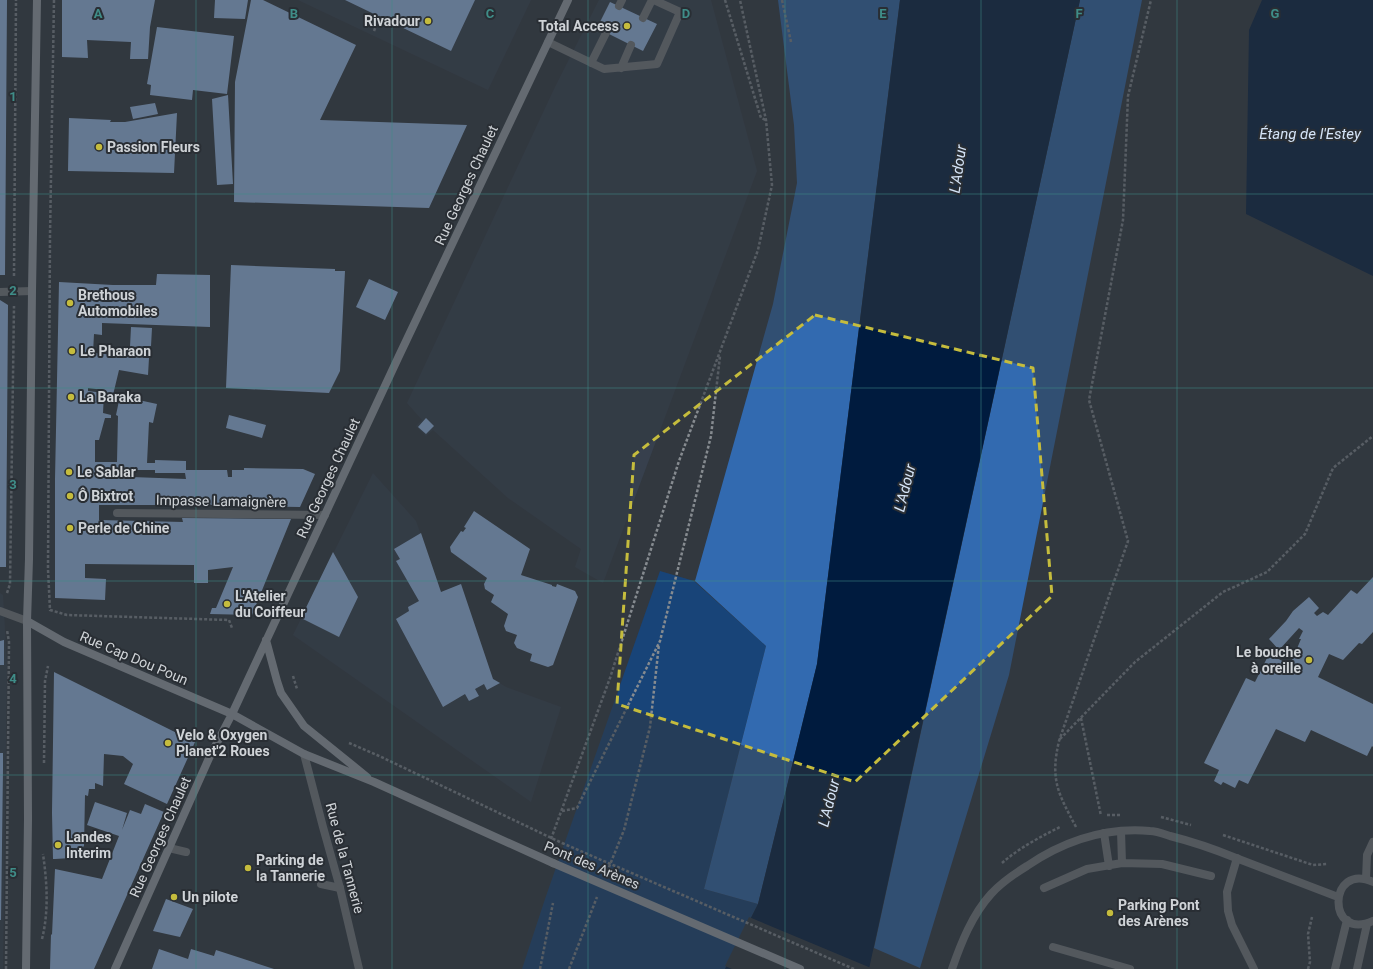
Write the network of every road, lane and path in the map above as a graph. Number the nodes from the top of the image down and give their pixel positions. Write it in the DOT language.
graph roads {
  1 [pos="16,0"];
  2 [pos="37,0"];
  3 [pos="54,0"];
  4 [pos="568,0"];
  5 [pos="653,0"];
  6 [pos="725,0"];
  7 [pos="740,0"];
  8 [pos="782,0"];
  9 [pos="1151,0"];
  10 [pos="380,16"];
  11 [pos="643,18"];
  12 [pos="374,31"];
  13 [pos="606,33"];
  14 [pos="548,42"];
  15 [pos="791,42"];
  16 [pos="631,45"];
  17 [pos="591,63"];
  18 [pos="621,68"];
  19 [pos="766,120"];
  20 [pos="14,276"];
  21 [pos="32,291"];
  22 [pos="0,292"];
  23 [pos="14,302"];
  24 [pos="720,351"];
  25 [pos="1373,436"];
  26 [pos="117,513"];
  27 [pos="325,515"];
  28 [pos="7,593"];
  29 [pos="0,611"];
  30 [pos="27,621"];
  31 [pos="232,628"];
  32 [pos="7,630"];
  33 [pos="266,640"];
  34 [pos="660,641"];
  35 [pos="293,676"];
  36 [pos="298,692"];
  37 [pos="232,714"];
  38 [pos="1081,717"];
  39 [pos="344,740"];
  40 [pos="1058,741"];
  41 [pos="304,754"];
  42 [pos="374,782"];
  43 [pos="561,811"];
  44 [pos="1101,816"];
  45 [pos="1121,831"];
  46 [pos="1104,833"];
  47 [pos="551,838"];
  48 [pos="1082,838"];
  49 [pos="1373,842"];
  50 [pos="169,848"];
  51 [pos="186,852"];
  52 [pos="1237,858"];
  53 [pos="1122,864"];
  54 [pos="1108,866"];
  55 [pos="606,873"];
  56 [pos="1211,876"];
  57 [pos="1370,881"];
  58 [pos="321,884"];
  59 [pos="340,888"];
  60 [pos="1044,888"];
  61 [pos="598,894"];
  62 [pos="1338,897"];
  63 [pos="553,903"];
  64 [pos="1312,917"];
  65 [pos="1347,920"];
  66 [pos="1370,923"];
  67 [pos="1053,946"];
  68 [pos="6,969"];
  69 [pos="26,969"];
  70 [pos="115,969"];
  71 [pos="359,969"];
  72 [pos="540,969"];
  73 [pos="569,969"];
  74 [pos="800,969"];
  75 [pos="854,969"];
  76 [pos="952,969"];
  77 [pos="1130,969"];
  78 [pos="1254,969"];
  79 [pos="1308,969"];
  80 [pos="1335,969"];
  81 [pos="1357,969"];
  1 -- 20 [label="path"];
  2 -- 21 [label="main road"];
  3 -- 31 [label="path"];
  4 -- 14 [label="main road, Rue Georges Chaulet"];
  5 -- 11 [label="street"];
  5 -- 18 [label="street"];
  6 -- 19 [label="path"];
  7 -- 19 [label="path"];
  8 -- 15 [label="path"];
  9 -- 40 [label="path"];
  10 -- 12 [label="path"];
  13 -- 17 [label="street"];
  14 -- 17 [label="street"];
  14 -- 27 [label="main road, Rue Georges Chaulet"];
  16 -- 18 [label="street"];
  17 -- 18 [label="street"];
  19 -- 24 [label="path"];
  21 -- 22 [label="street"];
  21 -- 30 [label="main road"];
  23 -- 28 [label="path"];
  24 -- 34 [label="path"];
  24 -- 43 [label="path"];
  25 -- 38 [label="path"];
  26 -- 27 [label="street, Impasse Lamaignère"];
  27 -- 33 [label="main road, Rue Georges Chaulet"];
  29 -- 30 [label="street"];
  30 -- 37 [label="main road, Rue Cap Dou Poun"];
  30 -- 69 [label="main road"];
  32 -- 68 [label="path"];
  33 -- 37 [label="main road, Rue Georges Chaulet"];
  33 -- 42 [label="main road"];
  34 -- 43 [label="path"];
  34 -- 55 [label="path"];
  35 -- 36 [label="path"];
  37 -- 41 [label="main road, Rue Cap Dou Poun"];
  37 -- 50 [label="main road, Rue Georges Chaulet"];
  38 -- 40 [label="path"];
  38 -- 44 [label="path"];
  39 -- 47 [label="path"];
  40 -- 48 [label="path"];
  41 -- 42 [label="main road, Rue Cap Dou Poun"];
  41 -- 59 [label="street, Rue de la Tannerie"];
  42 -- 74 [label="main road, Pont des Arènes, bridge"];
  43 -- 47 [label="path"];
  45 -- 46 [label="street"];
  45 -- 52 [label="street"];
  45 -- 53 [label="street"];
  46 -- 48 [label="street"];
  46 -- 54 [label="street"];
  47 -- 75 [label="path, bridge"];
  48 -- 76 [label="street"];
  49 -- 57 [label="street"];
  50 -- 51 [label="street"];
  50 -- 70 [label="main road, Rue Georges Chaulet"];
  52 -- 62 [label="street"];
  52 -- 78 [label="street"];
  53 -- 54 [label="street"];
  53 -- 56 [label="street"];
  54 -- 60 [label="street"];
  57 -- 62 [label="street"];
  58 -- 59 [label="street"];
  59 -- 71 [label="street, Rue de la Tannerie"];
  61 -- 73 [label="path"];
  62 -- 65 [label="street"];
  63 -- 72 [label="path"];
  64 -- 79 [label="path"];
  65 -- 66 [label="street"];
  65 -- 80 [label="street"];
  66 -- 81 [label="street"];
  67 -- 77 [label="street"];
}
